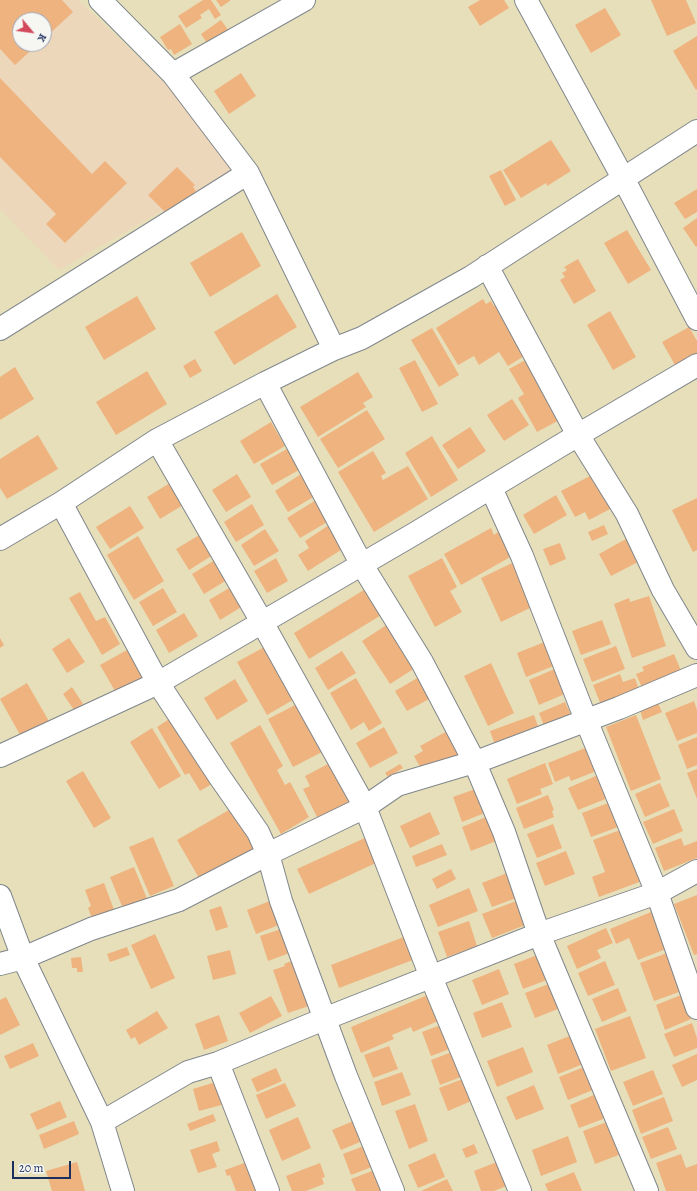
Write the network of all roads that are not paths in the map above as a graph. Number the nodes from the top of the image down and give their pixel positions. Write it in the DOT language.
graph roads {
  1 [pos="100,0"];
  2 [pos="304,0"];
  3 [pos="526,0"];
  4 [pos="172,74"];
  5 [pos="697,131"];
  6 [pos="248,173"];
  7 [pos="623,178"];
  8 [pos="487,266"];
  9 [pos="697,319"];
  10 [pos="0,329"];
  11 [pos="334,349"];
  12 [pos="697,365"];
  13 [pos="265,383"];
  14 [pos="578,435"];
  15 [pos="157,440"];
  16 [pos="491,488"];
  17 [pos="61,503"];
  18 [pos="0,539"];
  19 [pos="362,565"];
  20 [pos="262,622"];
  21 [pos="697,648"];
  22 [pos="697,675"];
  23 [pos="158,683"];
  24 [pos="586,720"];
  25 [pos="0,756"];
  26 [pos="474,762"];
  27 [pos="365,807"];
  28 [pos="268,854"];
  29 [pos="697,871"];
  30 [pos="657,893"];
  31 [pos="0,896"];
  32 [pos="539,934"];
  33 [pos="23,958"];
  34 [pos="0,964"];
  35 [pos="431,977"];
  36 [pos="697,1008"];
  37 [pos="324,1019"];
  38 [pos="218,1063"];
  39 [pos="102,1122"];
  40 [pos="123,1191"];
  41 [pos="268,1191"];
  42 [pos="393,1191"];
  43 [pos="520,1191"];
  44 [pos="647,1191"];
  1 -- 4 [label="street"];
  2 -- 4 [label="street"];
  3 -- 7 [label="street"];
  4 -- 6 [label="street"];
  5 -- 7 [label="street"];
  6 -- 10 [label="street"];
  6 -- 11 [label="street"];
  7 -- 8 [label="street"];
  7 -- 9 [label="street"];
  8 -- 11 [label="street"];
  8 -- 14 [label="street"];
  11 -- 13 [label="street"];
  12 -- 14 [label="street"];
  13 -- 15 [label="street"];
  13 -- 19 [label="street"];
  14 -- 16 [label="street"];
  14 -- 21 [label="street"];
  15 -- 17 [label="street"];
  15 -- 20 [label="street"];
  16 -- 19 [label="street"];
  16 -- 24 [label="street"];
  17 -- 18 [label="street"];
  17 -- 23 [label="street"];
  19 -- 20 [label="street"];
  19 -- 26 [label="street"];
  20 -- 23 [label="street"];
  20 -- 27 [label="street"];
  22 -- 24 [label="street"];
  23 -- 25 [label="street"];
  23 -- 28 [label="street"];
  24 -- 26 [label="street"];
  24 -- 30 [label="street"];
  26 -- 27 [label="street"];
  26 -- 32 [label="street"];
  27 -- 28 [label="street"];
  27 -- 35 [label="street"];
  28 -- 33 [label="street"];
  28 -- 37 [label="street"];
  29 -- 30 [label="street"];
  30 -- 32 [label="street"];
  30 -- 36 [label="street"];
  31 -- 33 [label="street"];
  32 -- 35 [label="street"];
  32 -- 44 [label="street"];
  33 -- 34 [label="street"];
  33 -- 39 [label="street"];
  35 -- 37 [label="street"];
  35 -- 43 [label="street"];
  37 -- 38 [label="street"];
  37 -- 42 [label="street"];
  38 -- 39 [label="street"];
  38 -- 41 [label="street"];
  39 -- 40 [label="street"];
}
